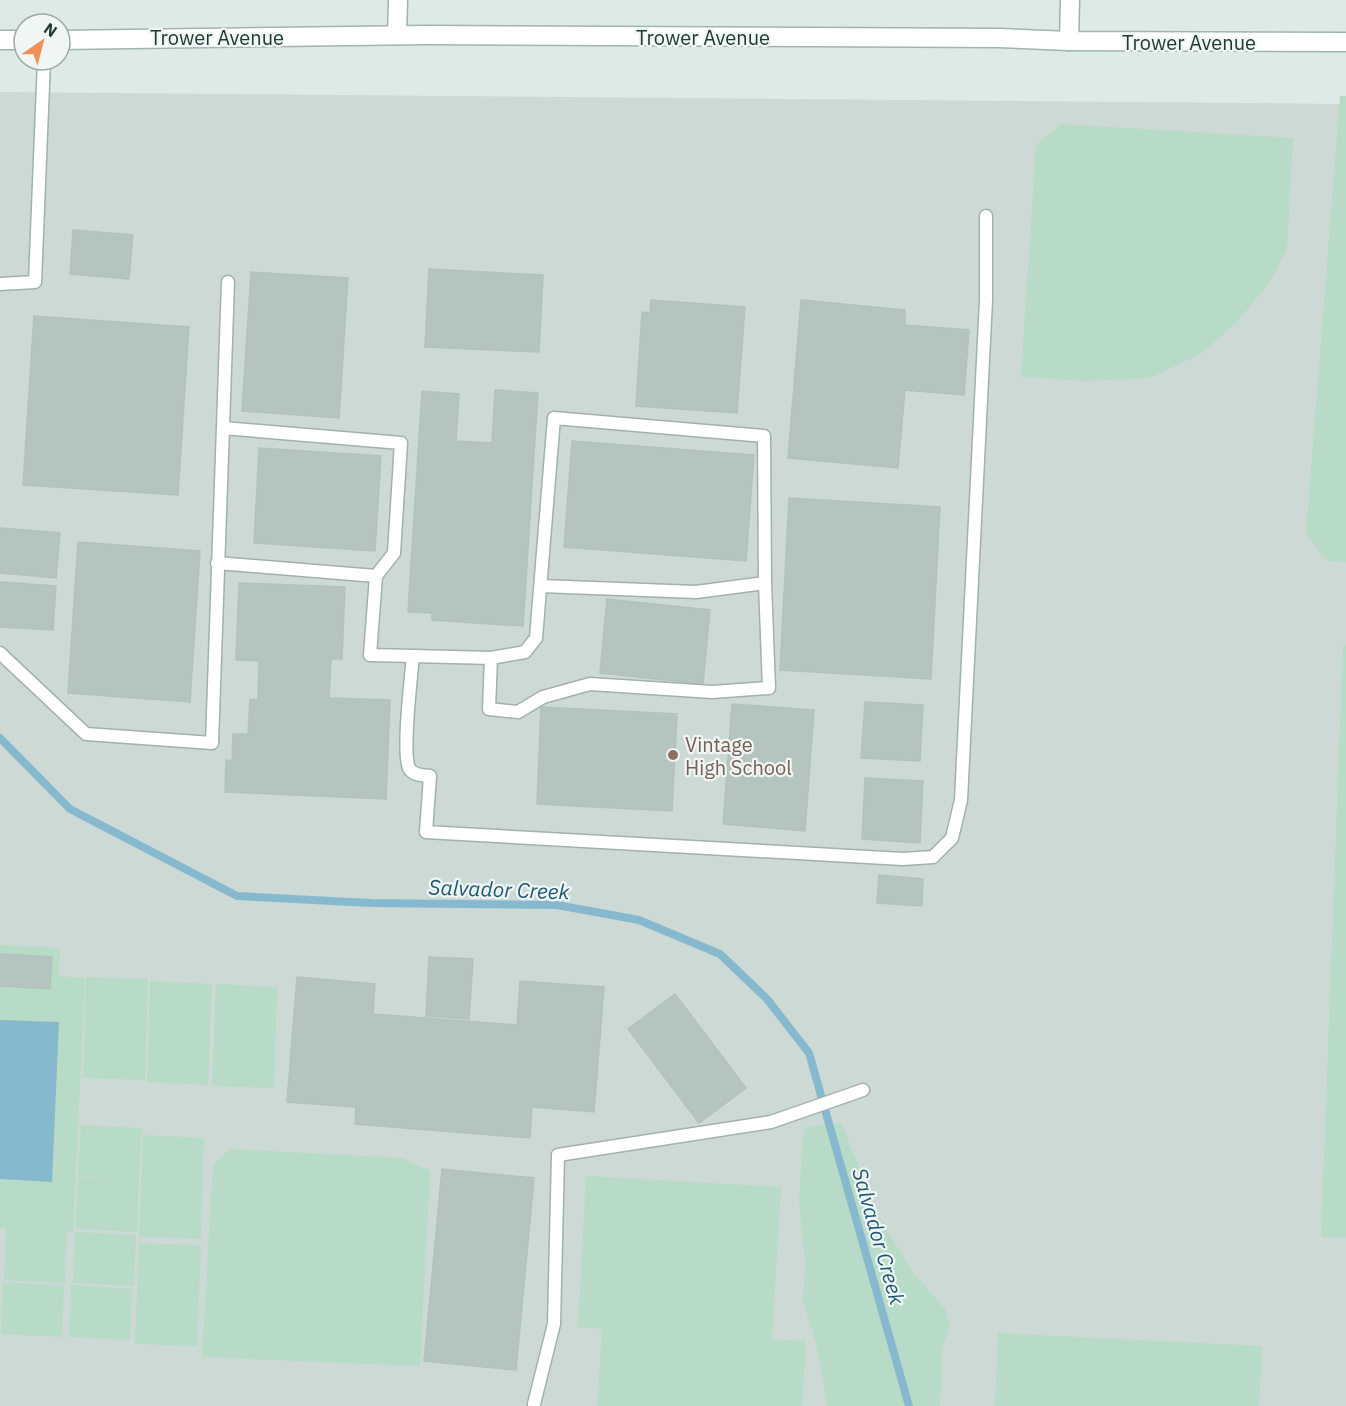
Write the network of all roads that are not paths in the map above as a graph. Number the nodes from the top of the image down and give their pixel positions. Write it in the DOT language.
graph roads {
  1 [pos="398,0"];
  2 [pos="1070,0"];
  3 [pos="397,35"];
  4 [pos="72,40"];
  5 [pos="1069,41"];
  6 [pos="1346,42"];
  7 [pos="44,72"];
  8 [pos="986,216"];
  9 [pos="228,282"];
  10 [pos="0,284"];
  11 [pos="223,428"];
  12 [pos="217,564"];
  13 [pos="376,576"];
  14 [pos="765,583"];
  15 [pos="541,586"];
  16 [pos="0,653"];
  17 [pos="413,656"];
  18 [pos="491,658"];
  19 [pos="863,1090"];
  20 [pos="534,1404"];
  1 -- 3 [label="street"];
  2 -- 5 [label="street"];
  3 -- 4 [label="street, Trower Avenue"];
  3 -- 5 [label="street, Trower Avenue"];
  5 -- 6 [label="street, Trower Avenue"];
  7 -- 10 [label="lane"];
  8 -- 17 [label="lane"];
  9 -- 11 [label="lane"];
  11 -- 12 [label="lane"];
  11 -- 13 [label="lane"];
  12 -- 13 [label="lane"];
  12 -- 16 [label="lane"];
  13 -- 17 [label="lane"];
  14 -- 15 [label="lane"];
  14 -- 15 [label="lane"];
  14 -- 18 [label="lane"];
  15 -- 18 [label="lane"];
  17 -- 18 [label="lane"];
  19 -- 20 [label="lane"];
}
